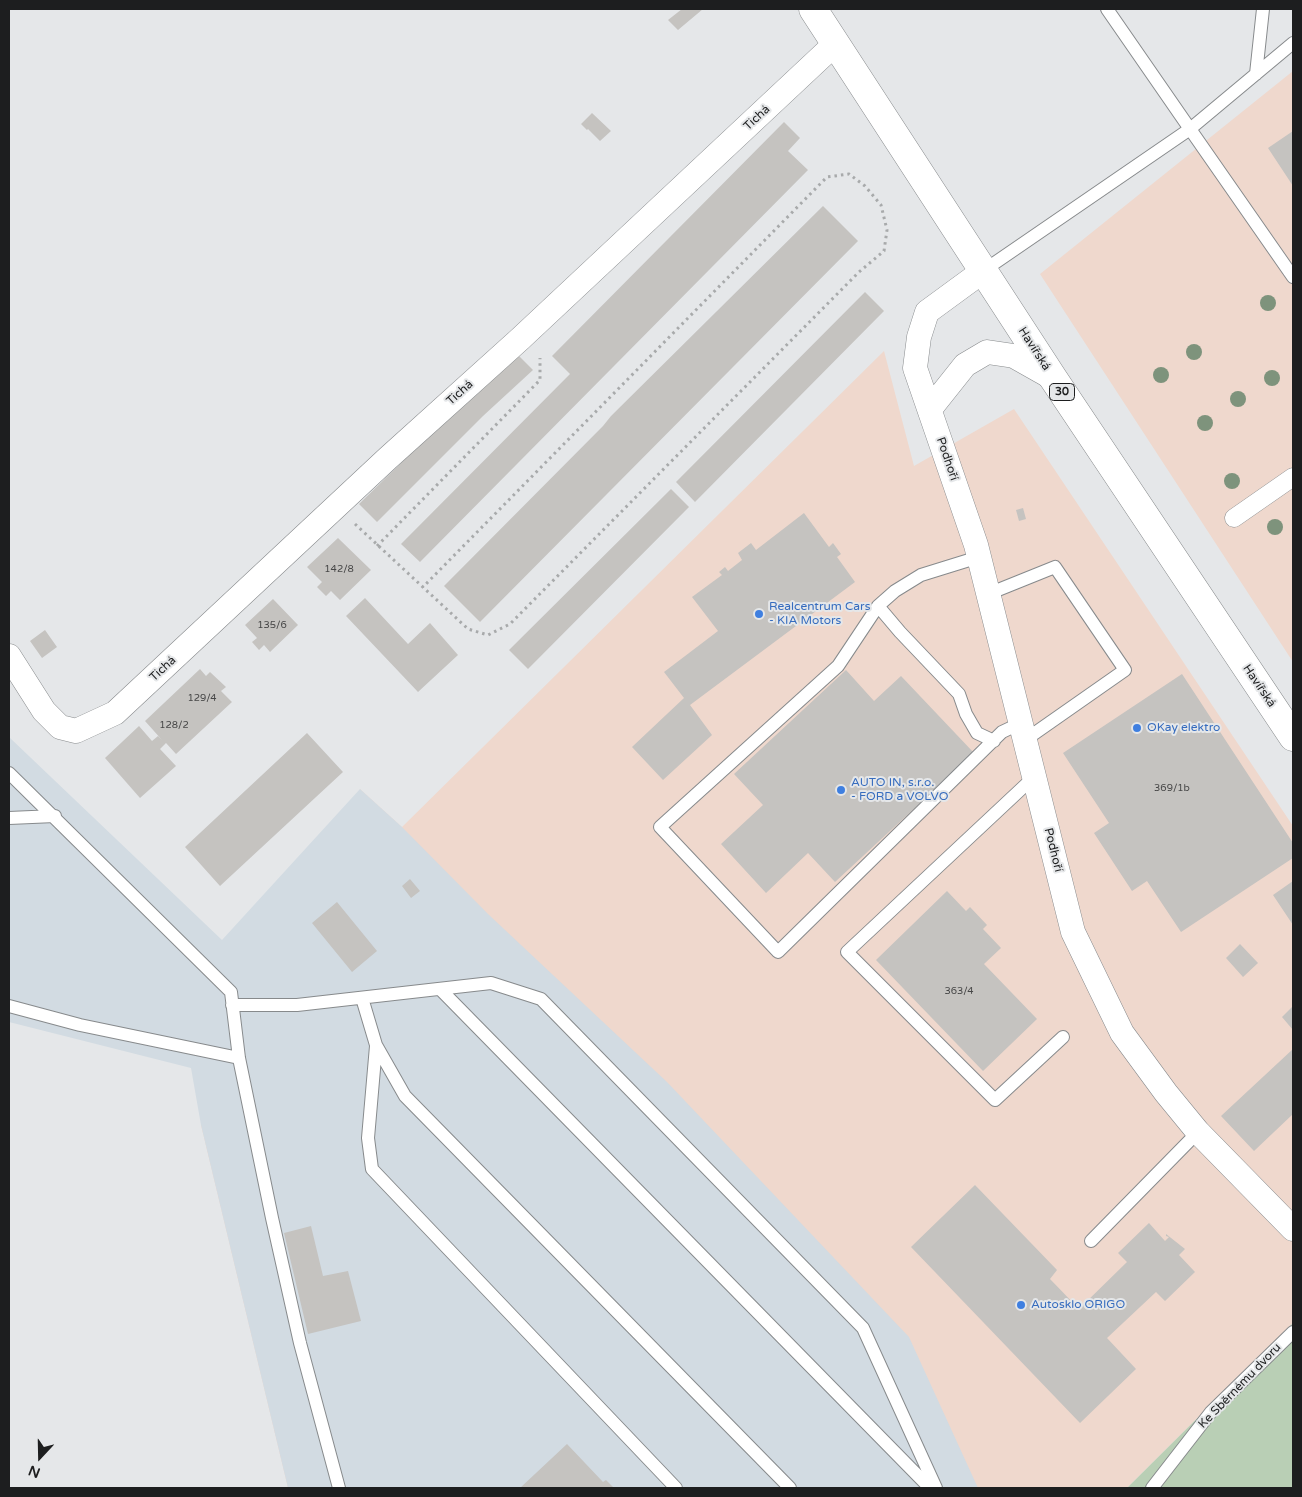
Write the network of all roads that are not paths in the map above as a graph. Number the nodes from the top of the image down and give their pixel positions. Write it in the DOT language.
graph roads {
  1 [pos="813,9"];
  2 [pos="1107,9"];
  3 [pos="1263,9"];
  4 [pos="836,43"];
  5 [pos="1293,43"];
  6 [pos="1256,74"];
  7 [pos="1190,129"];
  8 [pos="983,271"];
  9 [pos="1293,277"];
  10 [pos="1053,378"];
  11 [pos="930,409"];
  12 [pos="1293,477"];
  13 [pos="1234,518"];
  14 [pos="979,557"];
  15 [pos="988,594"];
  16 [pos="878,606"];
  17 [pos="9,656"];
  18 [pos="1023,731"];
  19 [pos="1293,736"];
  20 [pos="994,741"];
  21 [pos="9,773"];
  22 [pos="1034,777"];
  23 [pos="55,816"];
  24 [pos="9,818"];
  25 [pos="440,989"];
  26 [pos="362,998"];
  27 [pos="232,1005"];
  28 [pos="9,1006"];
  29 [pos="1062,1037"];
  30 [pos="376,1045"];
  31 [pos="239,1058"];
  32 [pos="1198,1132"];
  33 [pos="1293,1229"];
  34 [pos="1091,1241"];
  35 [pos="1293,1332"];
  36 [pos="339,1488"];
  37 [pos="676,1488"];
  38 [pos="790,1488"];
  39 [pos="930,1488"];
  40 [pos="936,1488"];
  41 [pos="1152,1488"];
  1 -- 4 [label="main road, Havířská / 30"];
  2 -- 7 [label="lane"];
  3 -- 6 [label="lane"];
  4 -- 8 [label="main road, Havířská / 30"];
  4 -- 17 [label="street, Tichá"];
  5 -- 6 [label="lane"];
  6 -- 7 [label="lane"];
  7 -- 8 [label="lane"];
  7 -- 9 [label="lane"];
  8 -- 10 [label="main road, Havířská / 30"];
  8 -- 11 [label="street, Podhoří"];
  10 -- 11 [label="street"];
  10 -- 19 [label="main road, Havířská / 30"];
  11 -- 14 [label="street, Podhoří"];
  12 -- 13 [label="street"];
  14 -- 15 [label="street, Podhoří"];
  14 -- 16 [label="lane"];
  15 -- 18 [label="street, Podhoří"];
  15 -- 18 [label="lane"];
  16 -- 20 [label="lane"];
  16 -- 20 [label="lane"];
  18 -- 20 [label="lane"];
  18 -- 22 [label="street, Podhoří"];
  21 -- 23 [label="lane"];
  22 -- 29 [label="lane"];
  22 -- 32 [label="street, Podhoří"];
  23 -- 24 [label="lane"];
  23 -- 27 [label="lane"];
  25 -- 26 [label="lane"];
  25 -- 39 [label="lane"];
  25 -- 40 [label="lane"];
  26 -- 27 [label="lane"];
  26 -- 30 [label="lane"];
  27 -- 31 [label="lane"];
  28 -- 31 [label="lane"];
  30 -- 37 [label="lane"];
  30 -- 38 [label="lane"];
  31 -- 36 [label="lane"];
  32 -- 33 [label="street, Podhoří"];
  32 -- 34 [label="lane"];
  35 -- 41 [label="lane, Ke Sběrnému dvoru"];
}
